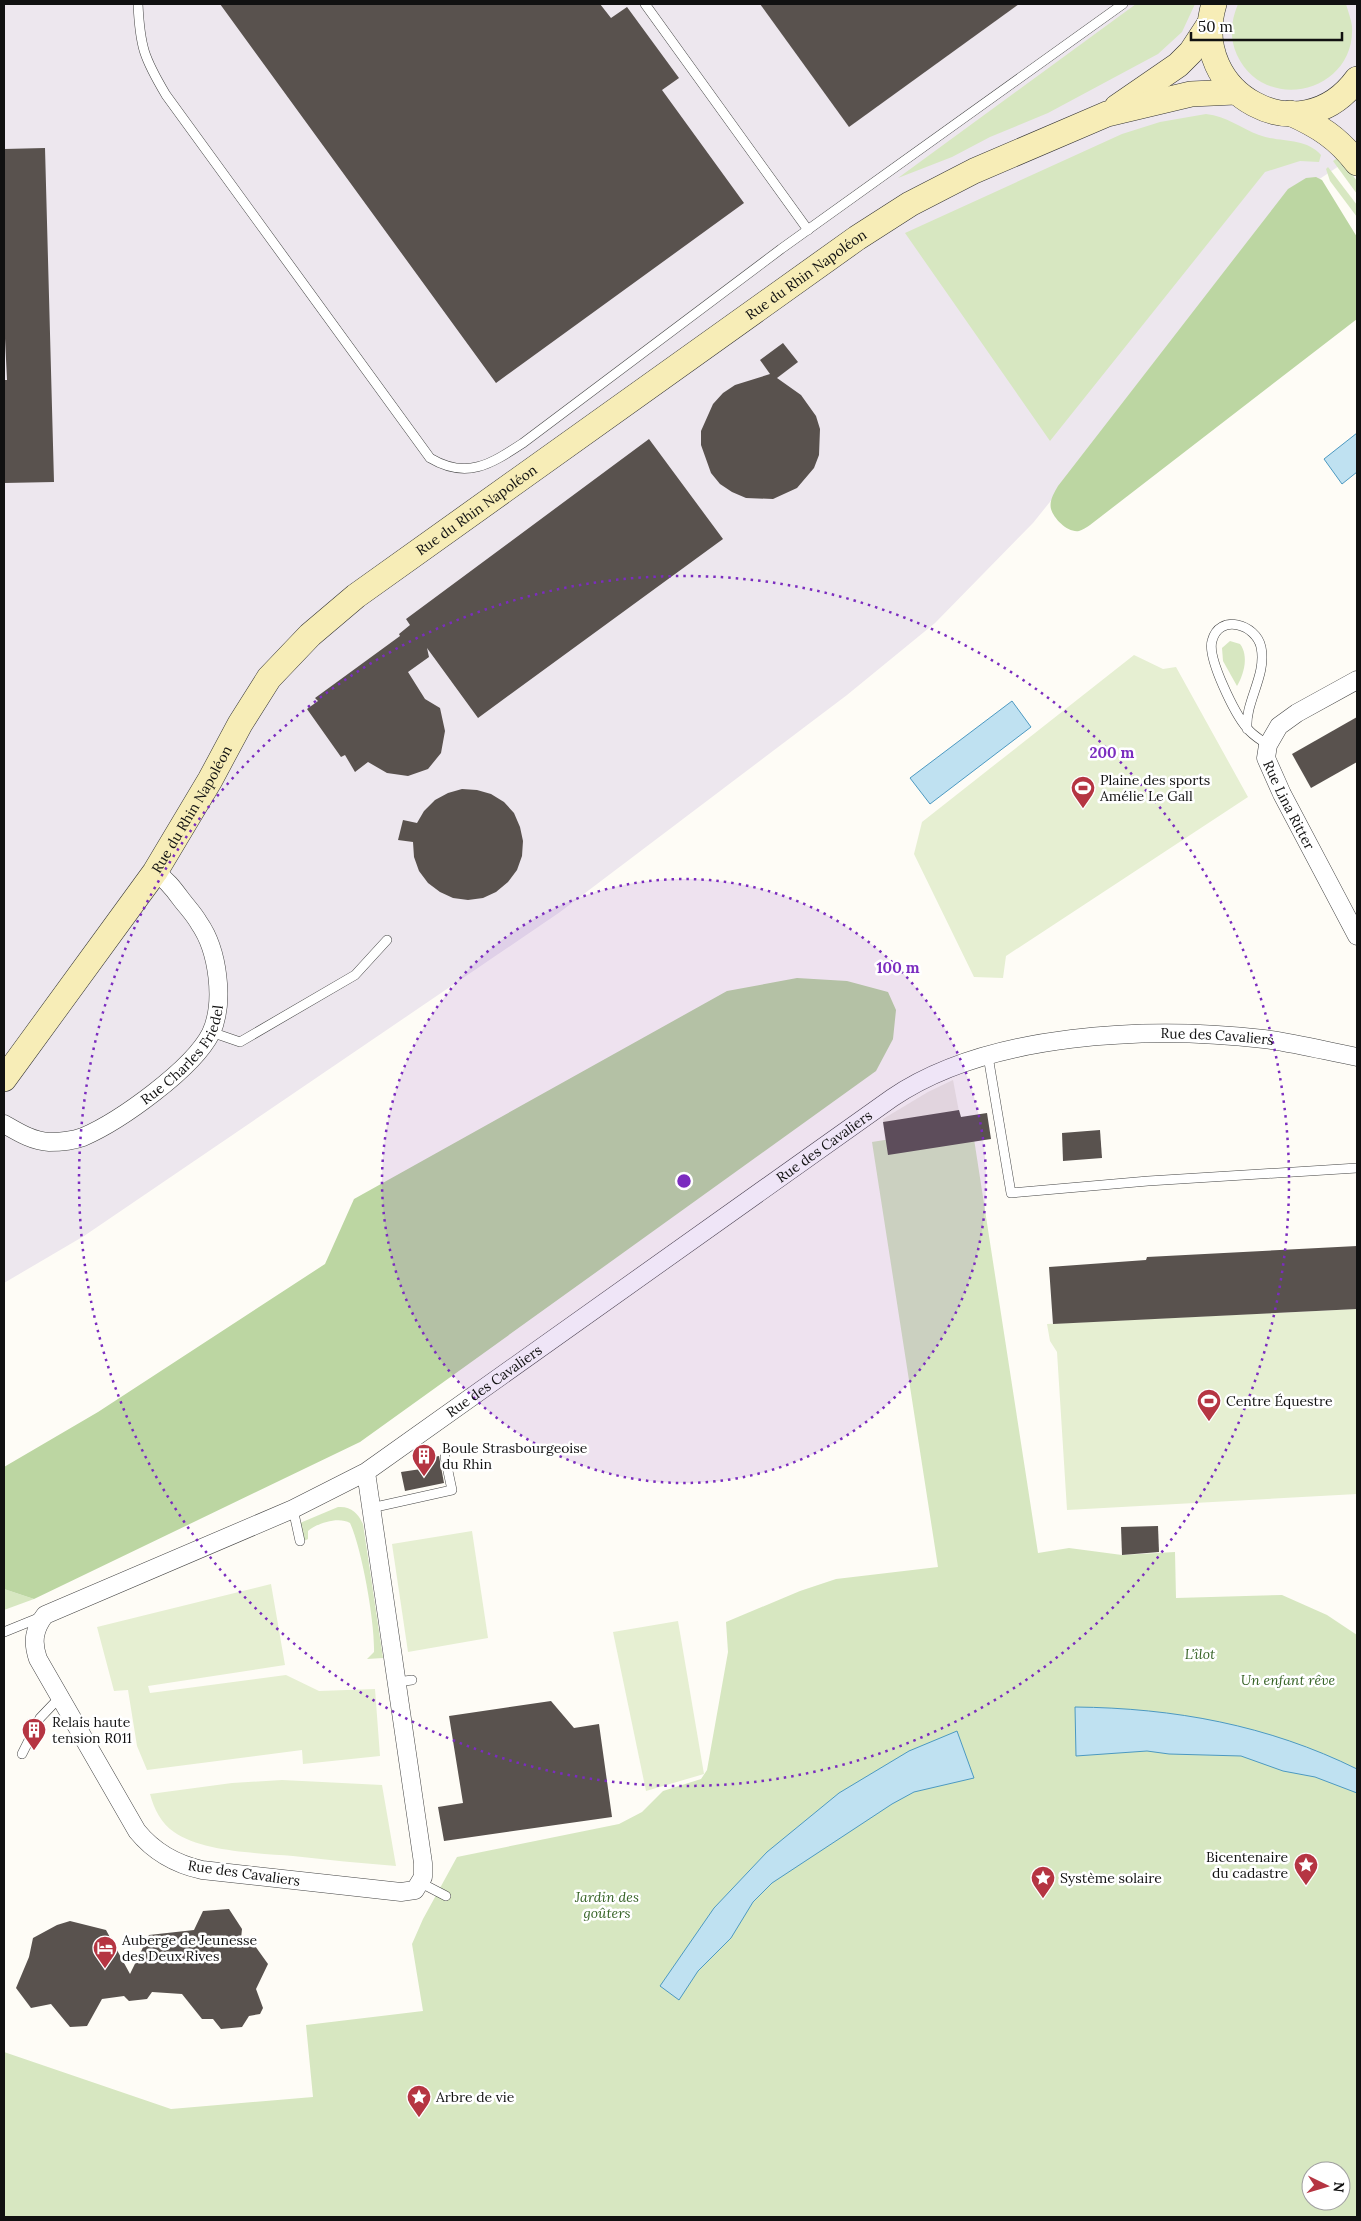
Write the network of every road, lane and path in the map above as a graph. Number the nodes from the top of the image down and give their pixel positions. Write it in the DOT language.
graph roads {
  1 [pos="138,4"];
  2 [pos="645,4"];
  3 [pos="1124,4"];
  4 [pos="1212,13"];
  5 [pos="1357,79"];
  6 [pos="1235,92"];
  7 [pos="1290,113"];
  8 [pos="1107,114"];
  9 [pos="1357,163"];
  10 [pos="808,230"];
  11 [pos="1357,680"];
  12 [pos="1247,729"];
  13 [pos="1268,745"];
  14 [pos="155,872"];
  15 [pos="1357,936"];
  16 [pos="386,940"];
  17 [pos="211,1032"];
  18 [pos="988,1056"];
  19 [pos="1357,1057"];
  20 [pos="4,1079"];
  21 [pos="4,1124"];
  22 [pos="1357,1168"];
  23 [pos="445,1458"];
  24 [pos="366,1472"];
  25 [pos="371,1508"];
  26 [pos="293,1509"];
  27 [pos="300,1541"];
  28 [pos="45,1615"];
  29 [pos="4,1632"];
  30 [pos="60,1697"];
  31 [pos="22,1754"];
  32 [pos="421,1883"];
  33 [pos="446,1896"];
  1 -- 10 [label="lane"];
  2 -- 10 [label="lane"];
  3 -- 10 [label="lane"];
  4 -- 6 [label="main road"];
  4 -- 8 [label="main road, Rue du Rhin Napoléon"];
  5 -- 7 [label="main road"];
  6 -- 7 [label="main road"];
  6 -- 8 [label="main road, Rue du Rhin Napoléon"];
  7 -- 9 [label="main road"];
  8 -- 14 [label="main road, Rue du Rhin Napoléon"];
  11 -- 13 [label="street, Rue Lina Ritter"];
  12 -- 12 [label="lane"];
  12 -- 13 [label="lane"];
  13 -- 15 [label="street, Rue Lina Ritter"];
  14 -- 17 [label="street, Rue Charles Friedel"];
  14 -- 20 [label="main road, Rue du Rhin Napoléon"];
  16 -- 17 [label="lane"];
  17 -- 21 [label="street, Rue Charles Friedel"];
  18 -- 19 [label="street, Rue des Cavaliers"];
  18 -- 22 [label="lane"];
  18 -- 24 [label="street, Rue des Cavaliers"];
  23 -- 25 [label="lane"];
  24 -- 25 [label="street"];
  24 -- 26 [label="street, Rue des Cavaliers"];
  25 -- 32 [label="street"];
  26 -- 27 [label="lane"];
  26 -- 28 [label="street, Rue des Cavaliers"];
  28 -- 29 [label="lane"];
  28 -- 30 [label="street, Rue des Cavaliers"];
  30 -- 31 [label="lane"];
  30 -- 32 [label="street, Rue des Cavaliers"];
  32 -- 33 [label="lane"];
}
